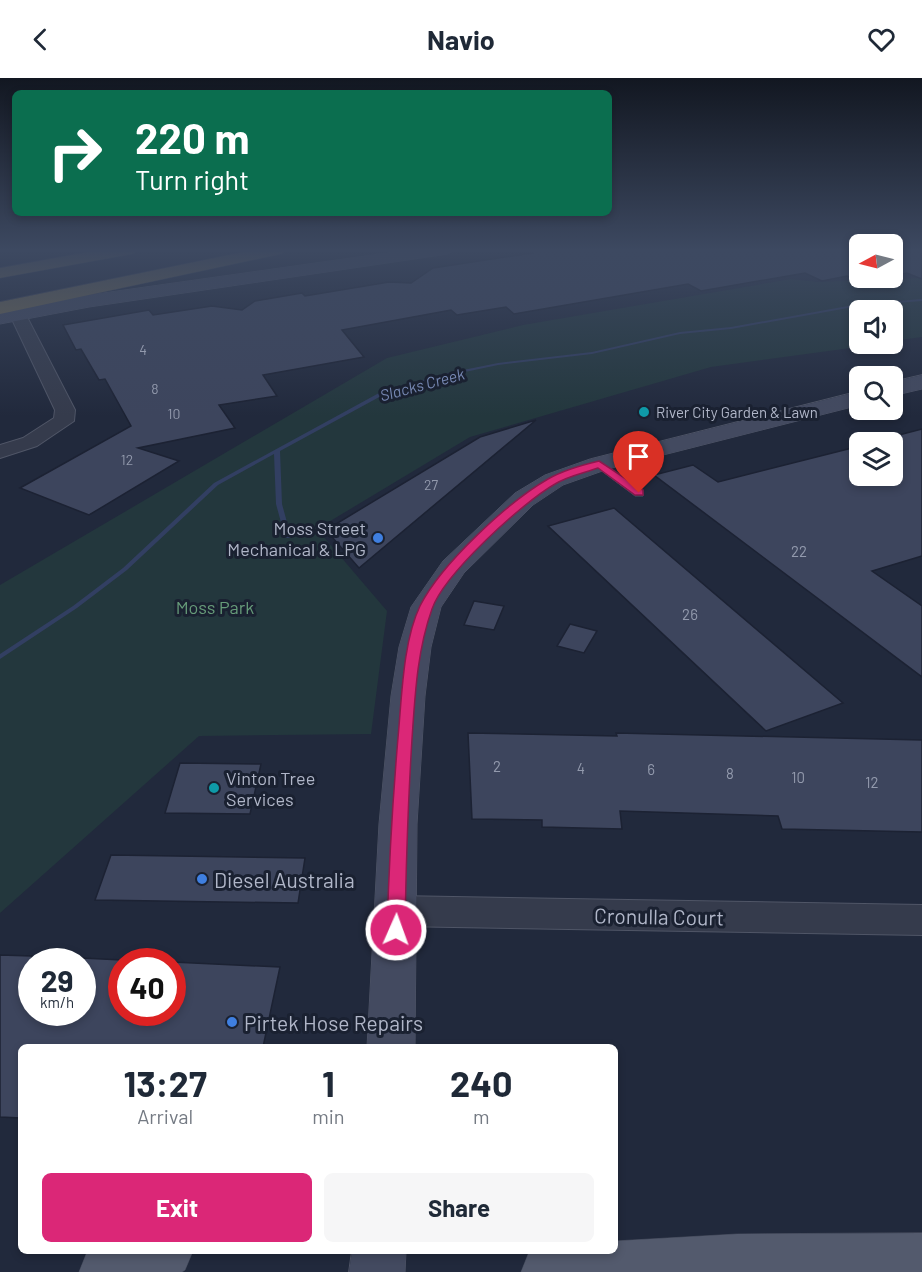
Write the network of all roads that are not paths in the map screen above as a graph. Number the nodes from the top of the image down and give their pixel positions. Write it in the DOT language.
graph roads {
  1 [pos="45,305"];
  2 [pos="65,305"];
  3 [pos="6,314"];
  4 [pos="922,382"];
  5 [pos="903,386"];
  6 [pos="849,401"];
  7 [pos="0,452"];
  8 [pos="599,464"];
  9 [pos="639,493"];
  10 [pos="397,911"];
  11 [pos="922,920"];
  12 [pos="391,1044"];
  13 [pos="158,1254"];
  14 [pos="379,1254"];
  15 [pos="922,1261"];
  16 [pos="107,1272"];
  17 [pos="377,1272"];
  18 [pos="549,1272"];
  1 -- 3 [label="highway"];
  2 -- 3 [label="street"];
  3 -- 7 [label="street"];
  4 -- 5 [label="street"];
  6 -- 8 [label="street"];
  8 -- 9 [label="lane"];
  8 -- 10 [label="street"];
  10 -- 11 [label="street, Cronulla Court"];
  10 -- 12 [label="street"];
  13 -- 16 [label="main road"];
  14 -- 17 [label="street"];
  15 -- 18 [label="main road"];
}
